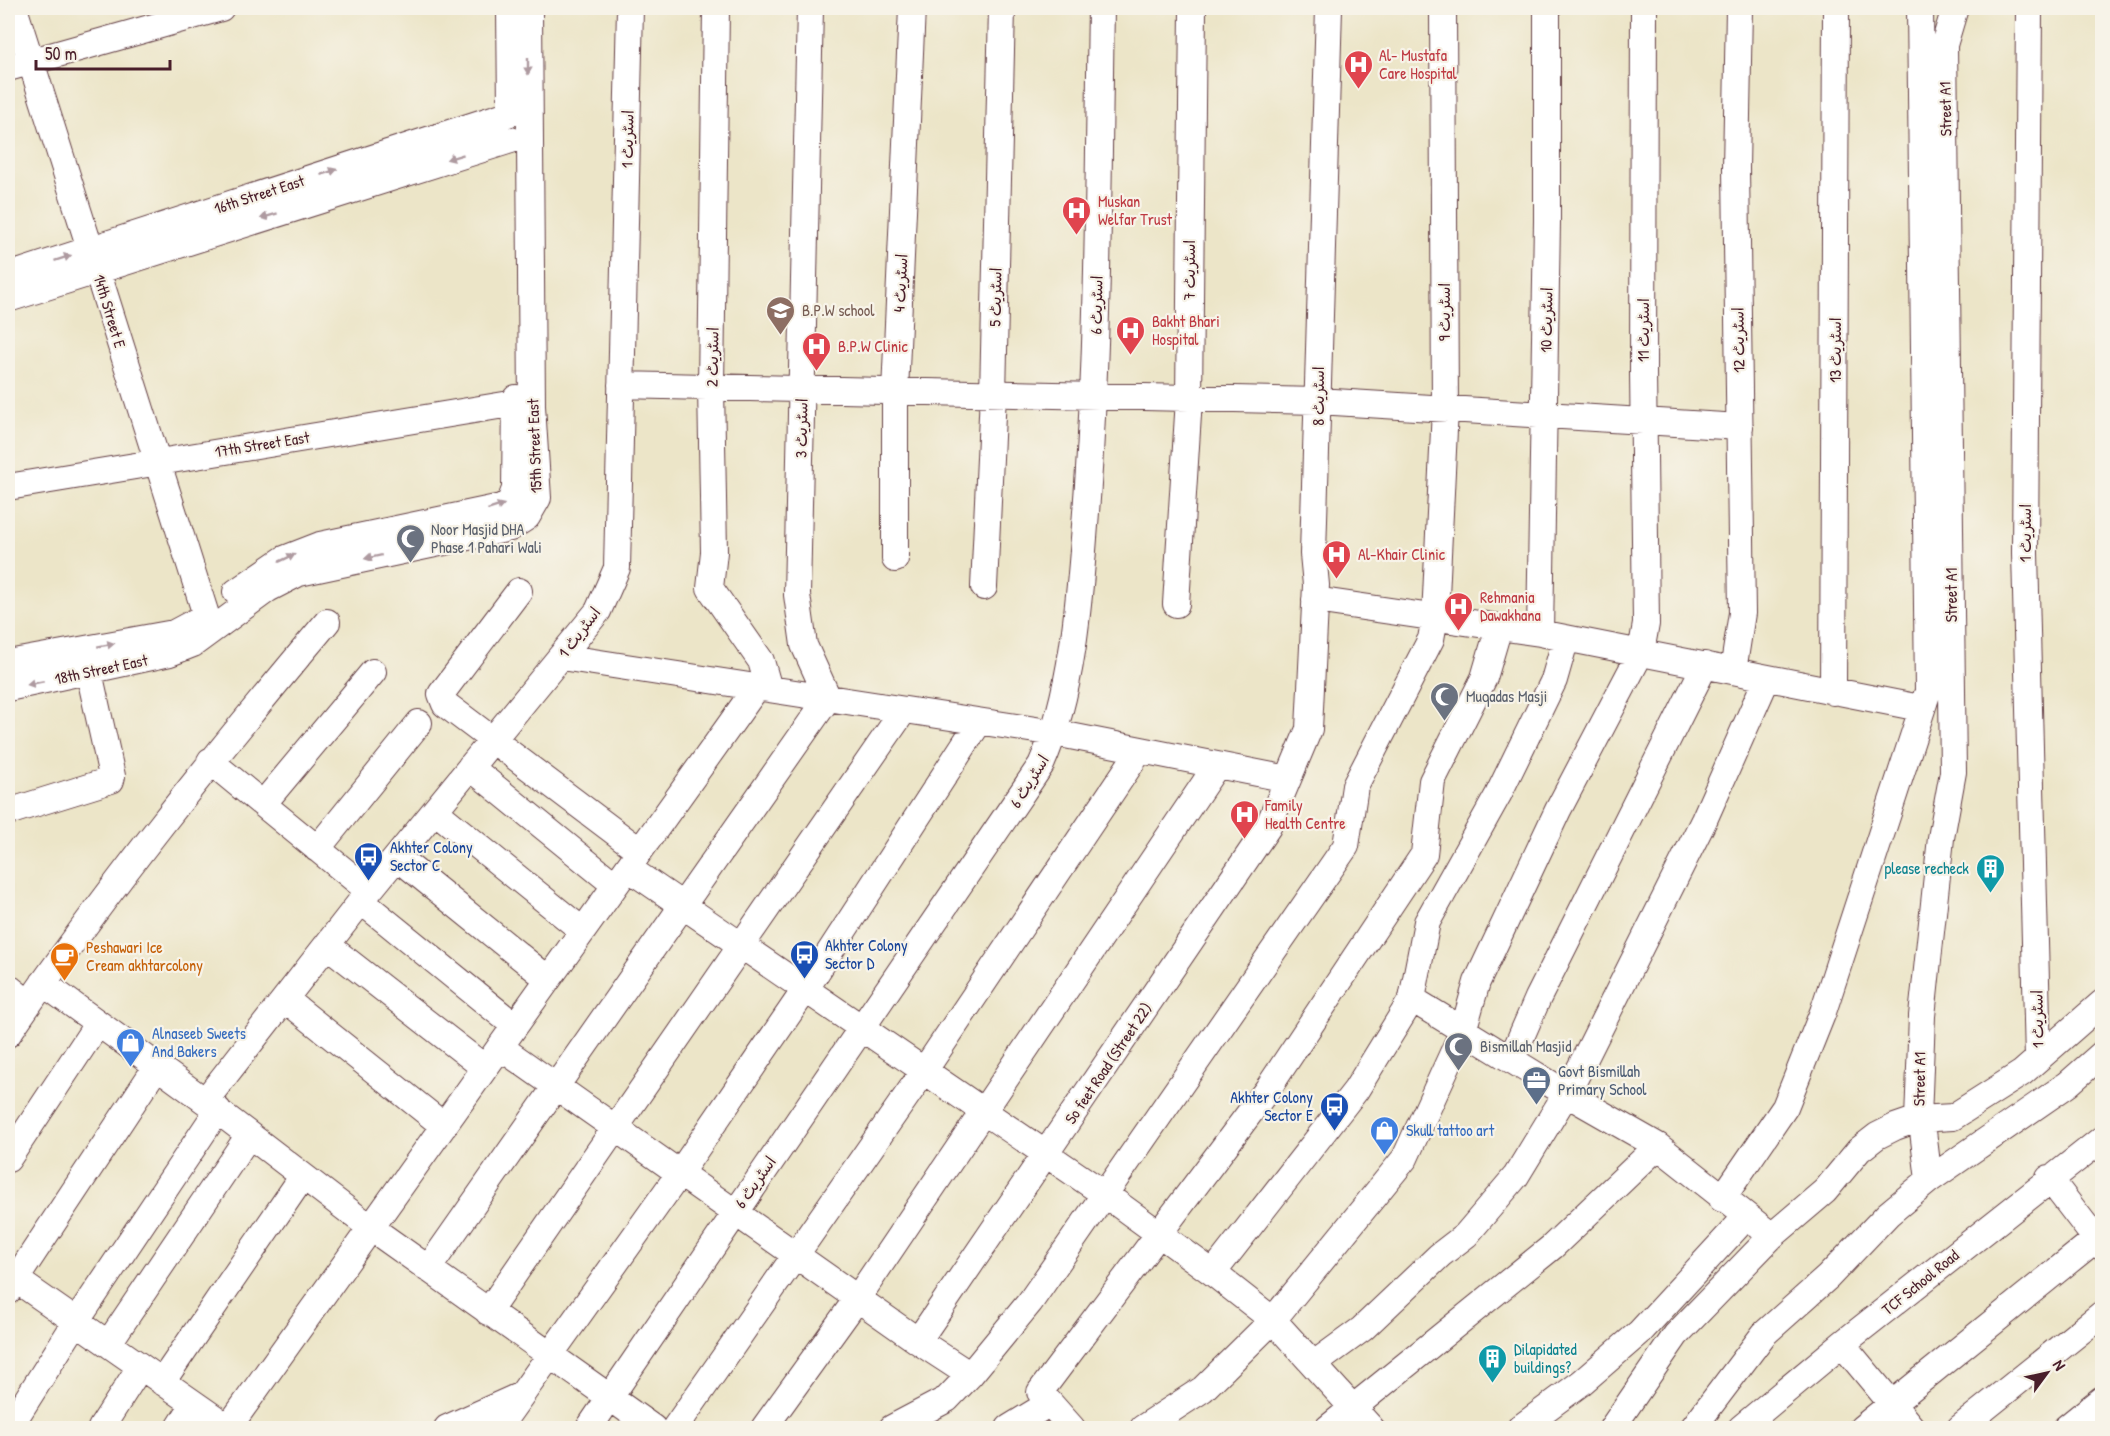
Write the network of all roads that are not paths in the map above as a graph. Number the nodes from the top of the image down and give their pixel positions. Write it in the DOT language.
graph roads {
  1 [pos="14,8"];
  2 [pos="221,8"];
  3 [pos="510,8"];
  4 [pos="528,8"];
  5 [pos="630,8"];
  6 [pos="716,8"];
  7 [pos="810,8"];
  8 [pos="912,8"];
  9 [pos="1002,8"];
  10 [pos="1101,8"];
  11 [pos="1193,8"];
  12 [pos="1329,8"];
  13 [pos="1443,8"];
  14 [pos="1547,8"];
  15 [pos="1644,8"];
  16 [pos="1738,8"];
  17 [pos="1836,8"];
  18 [pos="1920,8"];
  19 [pos="1955,8"];
  20 [pos="2029,8"];
  21 [pos="19,64"];
  22 [pos="511,113"];
  23 [pos="511,140"];
  24 [pos="94,260"];
  25 [pos="8,276"];
  26 [pos="8,299"];
  27 [pos="621,385"];
  28 [pos="711,387"];
  29 [pos="801,390"];
  30 [pos="895,392"];
  31 [pos="993,394"];
  32 [pos="1095,396"];
  33 [pos="1189,399"];
  34 [pos="1318,402"];
  35 [pos="516,403"];
  36 [pos="1444,409"];
  37 [pos="1544,415"];
  38 [pos="1644,421"];
  39 [pos="1740,427"];
  40 [pos="157,461"];
  41 [pos="8,486"];
  42 [pos="895,559"];
  43 [pos="984,587"];
  44 [pos="519,591"];
  45 [pos="1315,600"];
  46 [pos="1176,604"];
  47 [pos="1435,617"];
  48 [pos="327,622"];
  49 [pos="1499,627"];
  50 [pos="196,629"];
  51 [pos="1540,633"];
  52 [pos="1566,638"];
  53 [pos="1641,652"];
  54 [pos="561,657"];
  55 [pos="8,663"];
  56 [pos="1705,665"];
  57 [pos="1733,671"];
  58 [pos="89,672"];
  59 [pos="373,672"];
  60 [pos="1767,678"];
  61 [pos="8,688"];
  62 [pos="763,688"];
  63 [pos="1833,692"];
  64 [pos="828,698"];
  65 [pos="1920,708"];
  66 [pos="904,710"];
  67 [pos="979,722"];
  68 [pos="419,723"];
  69 [pos="1056,734"];
  70 [pos="492,740"];
  71 [pos="1140,750"];
  72 [pos="210,761"];
  73 [pos="1217,765"];
  74 [pos="470,767"];
  75 [pos="1288,779"];
  76 [pos="263,804"];
  77 [pos="435,811"];
  78 [pos="8,812"];
  79 [pos="317,849"];
  80 [pos="397,857"];
  81 [pos="627,868"];
  82 [pos="365,896"];
  83 [pos="683,906"];
  84 [pos="583,931"];
  85 [pos="327,945"];
  86 [pos="741,946"];
  87 [pos="549,979"];
  88 [pos="43,983"];
  89 [pos="8,987"];
  90 [pos="806,990"];
  91 [pos="285,999"];
  92 [pos="1412,999"];
  93 [pos="2103,1003"];
  94 [pos="28,1004"];
  95 [pos="98,1023"];
  96 [pos="515,1026"];
  97 [pos="863,1029"];
  98 [pos="8,1034"];
  99 [pos="1459,1041"];
  100 [pos="500,1047"];
  101 [pos="2103,1054"];
  102 [pos="2038,1059"];
  103 [pos="1511,1060"];
  104 [pos="157,1066"];
  105 [pos="485,1068"];
  106 [pos="924,1071"];
  107 [pos="556,1087"];
  108 [pos="1567,1095"];
  109 [pos="212,1105"];
  110 [pos="984,1112"];
  111 [pos="1918,1119"];
  112 [pos="444,1126"];
  113 [pos="615,1128"];
  114 [pos="249,1135"];
  115 [pos="2103,1139"];
  116 [pos="1658,1146"];
  117 [pos="1046,1154"];
  118 [pos="8,1159"];
  119 [pos="679,1174"];
  120 [pos="303,1176"];
  121 [pos="2049,1178"];
  122 [pos="1929,1180"];
  123 [pos="1103,1193"];
  124 [pos="1722,1199"];
  125 [pos="734,1212"];
  126 [pos="1746,1217"];
  127 [pos="371,1228"];
  128 [pos="1158,1234"];
  129 [pos="1772,1236"];
  130 [pos="2099,1243"];
  131 [pos="796,1255"];
  132 [pos="428,1269"];
  133 [pos="1213,1274"];
  134 [pos="10,1281"];
  135 [pos="857,1299"];
  136 [pos="488,1312"];
  137 [pos="2103,1314"];
  138 [pos="1273,1320"];
  139 [pos="76,1322"];
  140 [pos="918,1341"];
  141 [pos="108,1344"];
  142 [pos="1842,1344"];
  143 [pos="548,1355"];
  144 [pos="1314,1364"];
  145 [pos="140,1367"];
  146 [pos="970,1375"];
  147 [pos="162,1382"];
  148 [pos="521,1395"];
  149 [pos="610,1399"];
  150 [pos="2103,1399"];
  151 [pos="1050,1403"];
  152 [pos="194,1404"];
  153 [pos="1892,1405"];
  154 [pos="1354,1407"];
  155 [pos="9,1428"];
  156 [pos="101,1428"];
  157 [pos="179,1428"];
  158 [pos="228,1428"];
  159 [pos="447,1428"];
  160 [pos="498,1428"];
  161 [pos="589,1428"];
  162 [pos="652,1428"];
  163 [pos="675,1428"];
  164 [pos="764,1428"];
  165 [pos="892,1428"];
  166 [pos="1009,1428"];
  167 [pos="1072,1428"];
  168 [pos="1143,1428"];
  169 [pos="1328,1428"];
  170 [pos="1371,1428"];
  171 [pos="1521,1428"];
  172 [pos="1612,1428"];
  173 [pos="1693,1428"];
  174 [pos="1741,1428"];
  175 [pos="1862,1428"];
  176 [pos="1912,1428"];
  177 [pos="1960,1428"];
  178 [pos="2066,1428"];
  1 -- 21 [label="street, 14th Street E"];
  2 -- 21 [label="street"];
  3 -- 22 [label="street, 15th Street East"];
  4 -- 50 [label="street, 15th Street East, one-way"];
  5 -- 27 [label="street, اسٹریٹ 1"];
  6 -- 28 [label="street, اسٹریٹ 2"];
  7 -- 29 [label="street, اسٹریٹ 3"];
  8 -- 30 [label="street, اسٹریٹ 4"];
  9 -- 31 [label="street, اسٹریٹ 5"];
  10 -- 32 [label="street, اسٹریٹ 6"];
  11 -- 33 [label="street, اسٹریٹ 7"];
  12 -- 34 [label="street, اسٹریٹ 8"];
  13 -- 36 [label="street, اسٹریٹ 9"];
  14 -- 37 [label="street, اسٹریٹ 10"];
  15 -- 38 [label="street, اسٹریٹ 11"];
  16 -- 39 [label="street, اسٹریٹ 12"];
  17 -- 63 [label="street, اسٹریٹ 13"];
  18 -- 65 [label="street"];
  19 -- 111 [label="street, Street A1"];
  20 -- 102 [label="street, اسٹریٹ 1"];
  21 -- 24 [label="street, 14th Street E"];
  22 -- 23 [label="street, 15th Street East"];
  24 -- 22 [label="street, 16th Street East, one-way"];
  23 -- 24 [label="street, 16th Street East, one-way"];
  23 -- 35 [label="street, 15th Street East"];
  25 -- 24 [label="street, 16th Street East, one-way"];
  24 -- 26 [label="street, 16th Street East"];
  24 -- 40 [label="street, 14th Street E"];
  27 -- 28 [label="street"];
  27 -- 54 [label="street, اسٹریٹ 1"];
  28 -- 29 [label="street"];
  28 -- 62 [label="street, اسٹریٹ 2"];
  29 -- 30 [label="street"];
  29 -- 64 [label="street, اسٹریٹ 3"];
  30 -- 31 [label="street"];
  30 -- 42 [label="street, اسٹریٹ 4"];
  31 -- 32 [label="street"];
  31 -- 43 [label="street, اسٹریٹ 5"];
  32 -- 33 [label="street"];
  32 -- 69 [label="street, اسٹریٹ 6"];
  33 -- 34 [label="street"];
  33 -- 46 [label="street, اسٹریٹ 7"];
  34 -- 36 [label="street"];
  34 -- 45 [label="street, اسٹریٹ 8"];
  35 -- 40 [label="street, 17th Street East"];
  50 -- 35 [label="street, 15th Street East, one-way"];
  36 -- 37 [label="street"];
  36 -- 47 [label="street, اسٹریٹ 9"];
  37 -- 38 [label="street"];
  37 -- 51 [label="street, اسٹریٹ 10"];
  38 -- 39 [label="street"];
  38 -- 53 [label="street, اسٹریٹ 11"];
  39 -- 57 [label="street, اسٹریٹ 12"];
  40 -- 41 [label="street, 17th Street East"];
  40 -- 50 [label="street, 14th Street E"];
  44 -- 70 [label="street"];
  45 -- 47 [label="street"];
  45 -- 75 [label="street, اسٹریٹ 8"];
  47 -- 49 [label="street"];
  47 -- 123 [label="street, اسٹریٹ 9"];
  48 -- 72 [label="street"];
  49 -- 51 [label="street"];
  49 -- 128 [label="street"];
  55 -- 50 [label="street, 18th Street East, one-way"];
  50 -- 58 [label="street, 18th Street East"];
  51 -- 52 [label="street"];
  52 -- 53 [label="street"];
  52 -- 92 [label="street"];
  53 -- 56 [label="street"];
  53 -- 99 [label="street, اسٹریٹ 11"];
  54 -- 62 [label="street"];
  54 -- 70 [label="street, اسٹریٹ 1"];
  56 -- 57 [label="street"];
  56 -- 103 [label="street"];
  57 -- 60 [label="street"];
  58 -- 61 [label="street, 18th Street East, one-way"];
  58 -- 78 [label="street"];
  59 -- 76 [label="street"];
  60 -- 63 [label="street"];
  60 -- 108 [label="street"];
  62 -- 64 [label="street"];
  62 -- 81 [label="street"];
  63 -- 65 [label="street"];
  64 -- 66 [label="street"];
  64 -- 83 [label="street"];
  65 -- 124 [label="street"];
  66 -- 67 [label="street"];
  66 -- 86 [label="street"];
  67 -- 69 [label="street"];
  67 -- 90 [label="street"];
  68 -- 79 [label="street"];
  69 -- 71 [label="street"];
  69 -- 97 [label="street, اسٹریٹ 6"];
  70 -- 74 [label="street, اسٹریٹ 1"];
  70 -- 81 [label="street"];
  71 -- 73 [label="street"];
  71 -- 106 [label="street"];
  72 -- 76 [label="street"];
  72 -- 88 [label="street"];
  73 -- 75 [label="street"];
  73 -- 110 [label="street"];
  74 -- 77 [label="street, اسٹریٹ 1"];
  74 -- 81 [label="street"];
  75 -- 117 [label="street, So feet Road (Street 22)"];
  76 -- 79 [label="street"];
  77 -- 80 [label="street, اسٹریٹ 1"];
  77 -- 84 [label="street"];
  79 -- 82 [label="street"];
  80 -- 82 [label="street, اسٹریٹ 1"];
  80 -- 87 [label="street"];
  81 -- 83 [label="street"];
  81 -- 84 [label="street"];
  82 -- 85 [label="street, اسٹریٹ 1"];
  82 -- 96 [label="street"];
  83 -- 86 [label="street"];
  83 -- 107 [label="street"];
  84 -- 87 [label="street"];
  85 -- 91 [label="street, اسٹریٹ 1"];
  85 -- 105 [label="street"];
  86 -- 90 [label="street"];
  86 -- 113 [label="street"];
  87 -- 96 [label="street"];
  88 -- 94 [label="street"];
  88 -- 95 [label="street"];
  89 -- 94 [label="street"];
  90 -- 97 [label="street"];
  90 -- 119 [label="street"];
  91 -- 109 [label="street, اسٹریٹ 1"];
  91 -- 112 [label="street"];
  92 -- 99 [label="street"];
  92 -- 133 [label="street"];
  93 -- 102 [label="street"];
  94 -- 98 [label="street"];
  95 -- 104 [label="street"];
  95 -- 118 [label="street"];
  96 -- 100 [label="street"];
  97 -- 106 [label="street"];
  97 -- 125 [label="street, اسٹریٹ 6"];
  99 -- 103 [label="street"];
  99 -- 138 [label="street, اسٹریٹ 11"];
  100 -- 105 [label="street"];
  100 -- 107 [label="street"];
  101 -- 122 [label="street"];
  102 -- 111 [label="street"];
  103 -- 108 [label="street"];
  104 -- 109 [label="street"];
  104 -- 134 [label="street"];
  105 -- 112 [label="street"];
  106 -- 110 [label="street"];
  106 -- 131 [label="street"];
  107 -- 113 [label="street"];
  107 -- 132 [label="street"];
  108 -- 116 [label="street"];
  108 -- 144 [label="street"];
  109 -- 114 [label="street"];
  109 -- 139 [label="street, اسٹریٹ 1"];
  110 -- 117 [label="street"];
  110 -- 135 [label="street"];
  111 -- 122 [label="street, Street A1"];
  111 -- 129 [label="street"];
  112 -- 127 [label="street"];
  113 -- 119 [label="street"];
  113 -- 136 [label="street"];
  114 -- 120 [label="street"];
  114 -- 141 [label="street"];
  115 -- 121 [label="street, TCF School Road"];
  116 -- 124 [label="street"];
  116 -- 154 [label="street"];
  117 -- 123 [label="street"];
  117 -- 140 [label="street, So feet Road (Street 22)"];
  119 -- 125 [label="street"];
  119 -- 143 [label="street"];
  120 -- 127 [label="street"];
  120 -- 147 [label="street"];
  121 -- 130 [label="street"];
  121 -- 142 [label="street, TCF School Road"];
  122 -- 173 [label="street"];
  123 -- 128 [label="street"];
  123 -- 146 [label="street, اسٹریٹ 9"];
  124 -- 126 [label="street"];
  125 -- 131 [label="street"];
  125 -- 149 [label="street, اسٹریٹ 6"];
  126 -- 129 [label="street"];
  126 -- 171 [label="street"];
  127 -- 132 [label="street"];
  127 -- 158 [label="street"];
  128 -- 133 [label="street"];
  128 -- 151 [label="street"];
  129 -- 172 [label="street"];
  130 -- 153 [label="street"];
  131 -- 135 [label="street"];
  131 -- 163 [label="street"];
  132 -- 136 [label="street"];
  133 -- 138 [label="street"];
  134 -- 139 [label="street"];
  135 -- 140 [label="street"];
  135 -- 164 [label="street"];
  136 -- 143 [label="street"];
  137 -- 177 [label="street"];
  138 -- 144 [label="street"];
  138 -- 168 [label="street, اسٹریٹ 11"];
  139 -- 141 [label="street"];
  139 -- 155 [label="street, اسٹریٹ 1"];
  140 -- 146 [label="street"];
  141 -- 145 [label="street"];
  142 -- 153 [label="street"];
  142 -- 174 [label="street, TCF School Road"];
  143 -- 148 [label="street"];
  143 -- 149 [label="street"];
  144 -- 154 [label="street"];
  145 -- 147 [label="street"];
  145 -- 156 [label="street"];
  146 -- 165 [label="street, اسٹریٹ 9"];
  147 -- 152 [label="street"];
  148 -- 159 [label="street"];
  148 -- 160 [label="street"];
  149 -- 161 [label="street, اسٹریٹ 6"];
  149 -- 162 [label="street"];
  150 -- 178 [label="street"];
  151 -- 166 [label="street"];
  151 -- 167 [label="street"];
  152 -- 157 [label="street"];
  152 -- 158 [label="street"];
  153 -- 175 [label="street"];
  153 -- 176 [label="street"];
  154 -- 169 [label="street"];
  154 -- 170 [label="street"];
}
